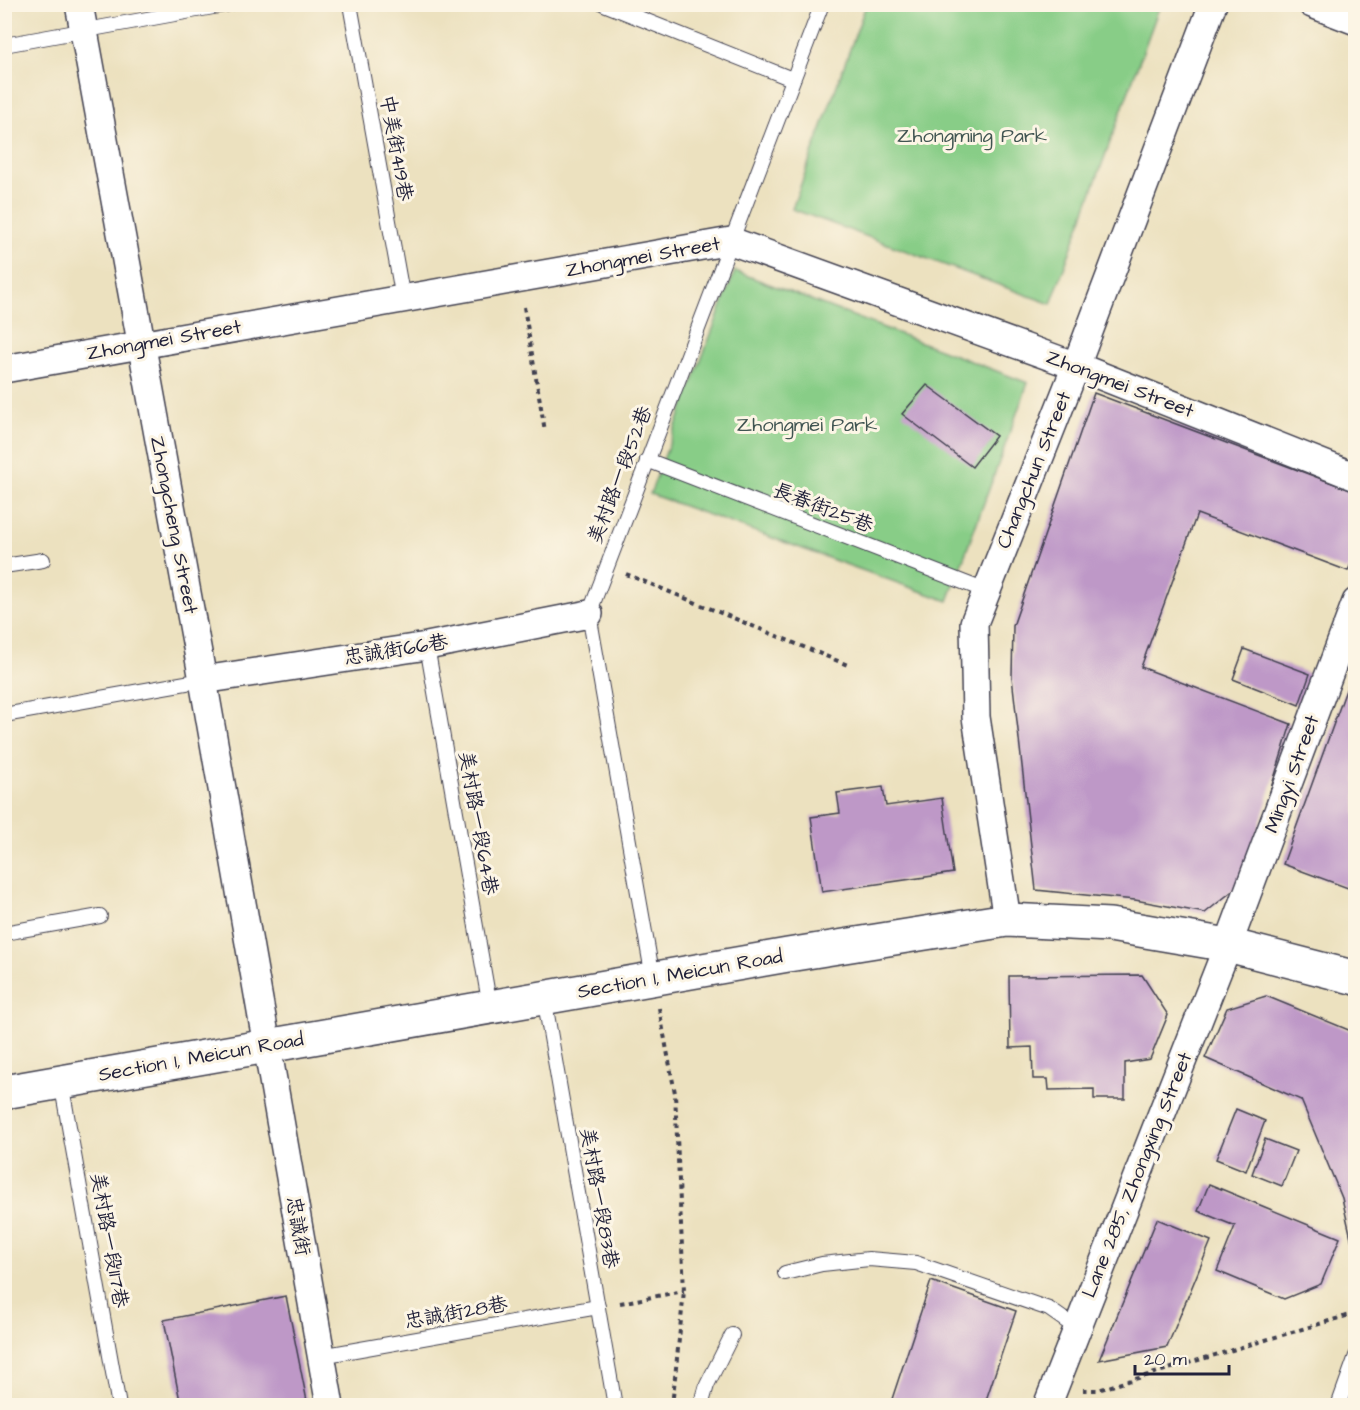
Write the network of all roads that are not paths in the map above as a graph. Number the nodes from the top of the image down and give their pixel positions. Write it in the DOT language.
graph roads {
  1 [pos="230,4"];
  2 [pos="350,4"];
  3 [pos="604,4"];
  4 [pos="822,4"];
  5 [pos="1213,4"];
  6 [pos="1312,4"];
  7 [pos="81,17"];
  8 [pos="1356,21"];
  9 [pos="4,45"];
  10 [pos="792,79"];
  11 [pos="731,241"];
  12 [pos="403,299"];
  13 [pos="140,344"];
  14 [pos="1076,366"];
  15 [pos="4,369"];
  16 [pos="647,460"];
  17 [pos="1356,477"];
  18 [pos="43,560"];
  19 [pos="4,566"];
  20 [pos="986,591"];
  21 [pos="1356,602"];
  22 [pos="589,614"];
  23 [pos="427,646"];
  24 [pos="203,680"];
  25 [pos="4,715"];
  26 [pos="100,916"];
  27 [pos="1006,920"];
  28 [pos="4,933"];
  29 [pos="1228,945"];
  30 [pos="653,978"];
  31 [pos="1356,978"];
  32 [pos="544,997"];
  33 [pos="490,1007"];
  34 [pos="267,1046"];
  35 [pos="61,1082"];
  36 [pos="4,1092"];
  37 [pos="785,1273"];
  38 [pos="598,1307"];
  39 [pos="1076,1328"];
  40 [pos="732,1335"];
  41 [pos="321,1356"];
  42 [pos="1356,1356"];
  43 [pos="1050,1398"];
  44 [pos="119,1406"];
  45 [pos="330,1406"];
  46 [pos="615,1406"];
  47 [pos="701,1406"];
  48 [pos="1338,1406"];
  1 -- 7 [label="lane"];
  2 -- 12 [label="lane, 中美街419巷"];
  3 -- 10 [label="lane"];
  4 -- 10 [label="lane, 美村路一段52巷"];
  5 -- 14 [label="street, Changchun Street"];
  6 -- 8 [label="street"];
  7 -- 9 [label="lane"];
  7 -- 13 [label="street, Zhongcheng Street"];
  10 -- 11 [label="lane, 美村路一段52巷"];
  11 -- 12 [label="street, Zhongmei Street"];
  11 -- 14 [label="street, Zhongmei Street"];
  11 -- 16 [label="lane, 美村路一段52巷"];
  12 -- 13 [label="street, Zhongmei Street"];
  13 -- 15 [label="street, Zhongmei Street"];
  13 -- 24 [label="street, Zhongcheng Street"];
  14 -- 17 [label="street, Zhongmei Street"];
  14 -- 20 [label="street, Changchun Street"];
  16 -- 20 [label="lane, 長春街25巷"];
  16 -- 22 [label="lane, 美村路一段52巷"];
  18 -- 19 [label="lane"];
  20 -- 27 [label="street, Changchun Street"];
  21 -- 29 [label="street, Mingyi Street"];
  22 -- 23 [label="street, 忠誠街66巷"];
  22 -- 30 [label="lane, 美村路一段52巷"];
  23 -- 24 [label="street, 忠誠街66巷"];
  23 -- 33 [label="lane, 美村路一段64巷"];
  24 -- 25 [label="lane"];
  24 -- 34 [label="street, Zhongcheng Street"];
  26 -- 28 [label="lane"];
  27 -- 29 [label="street, Section 1, Meicun Road"];
  27 -- 30 [label="street, Section 1, Meicun Road"];
  29 -- 31 [label="street, Section 1, Meicun Road"];
  29 -- 39 [label="street, Lane 285, Zhongxing Street"];
  30 -- 32 [label="street, Section 1, Meicun Road"];
  32 -- 33 [label="street, Section 1, Meicun Road"];
  32 -- 38 [label="lane, 美村路一段83巷"];
  33 -- 34 [label="street, Section 1, Meicun Road"];
  34 -- 35 [label="street, Section 1, Meicun Road"];
  34 -- 41 [label="street, 忠誠街"];
  35 -- 36 [label="street, Section 1, Meicun Road"];
  35 -- 44 [label="lane, 美村路一段117巷"];
  37 -- 39 [label="lane"];
  38 -- 41 [label="lane, 忠誠街28巷"];
  38 -- 46 [label="lane, 美村路一段83巷"];
  39 -- 43 [label="street, Lane 285, Zhongxing Street"];
  40 -- 47 [label="lane"];
  41 -- 45 [label="street, 忠誠街"];
  42 -- 48 [label="lane"];
}
